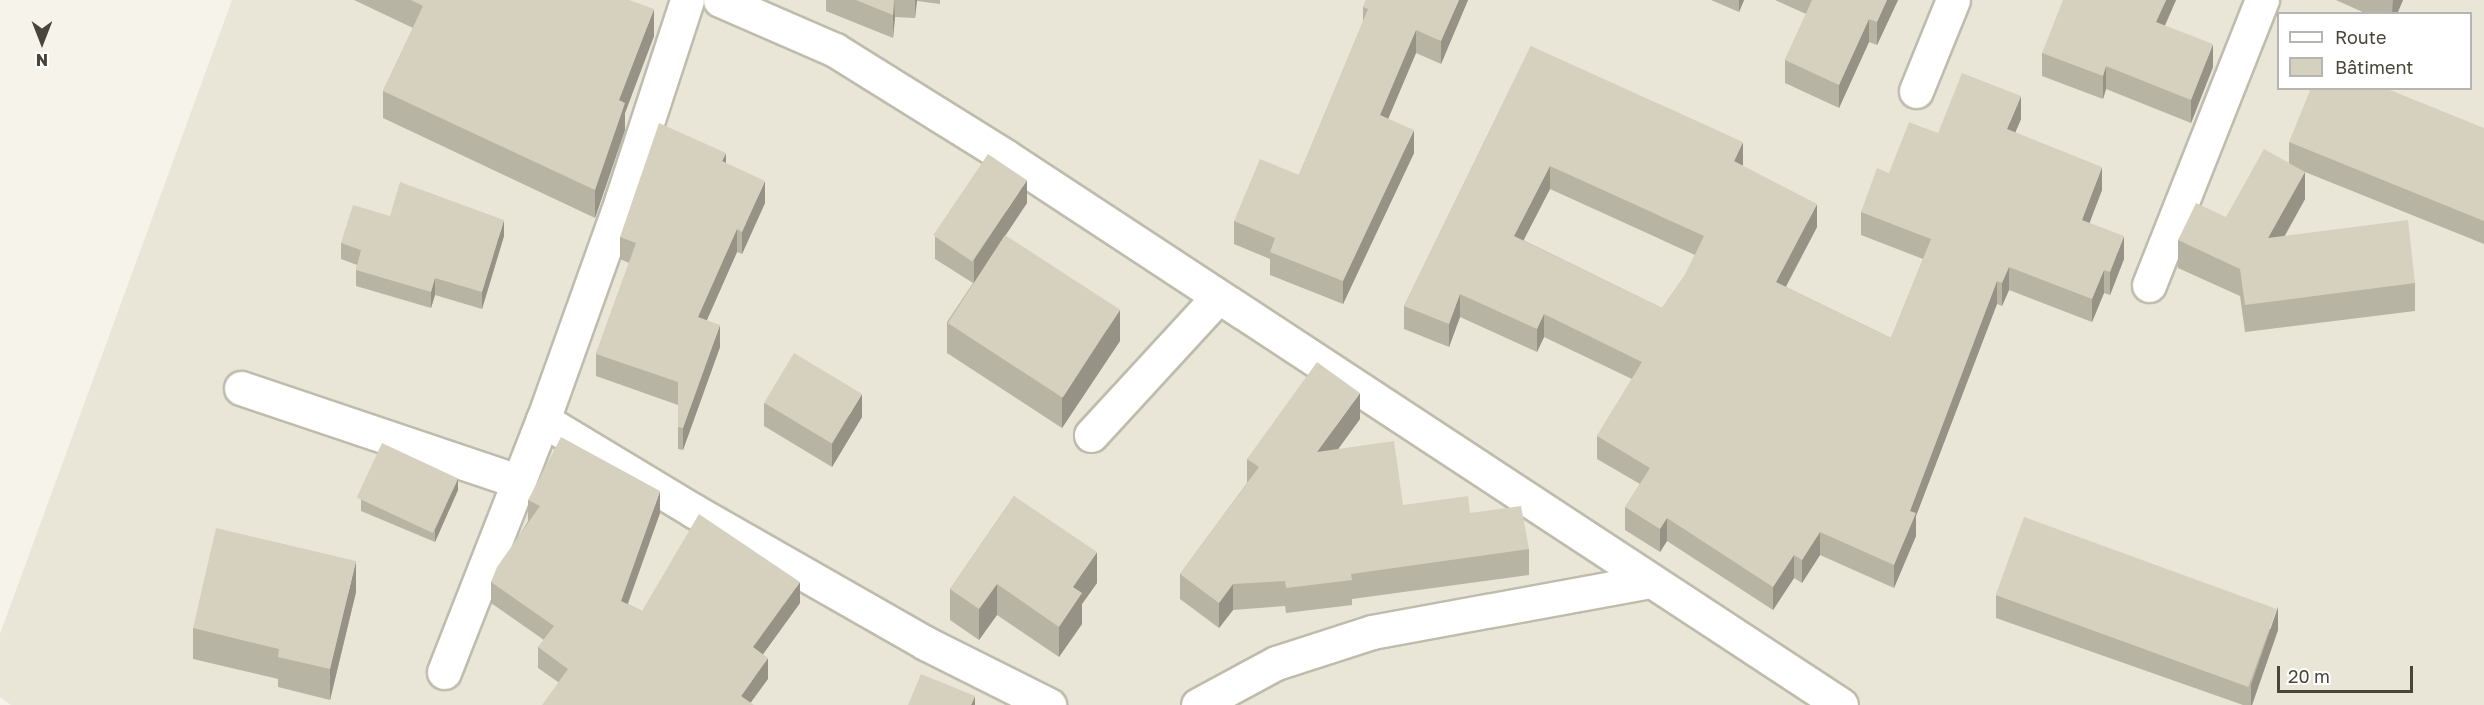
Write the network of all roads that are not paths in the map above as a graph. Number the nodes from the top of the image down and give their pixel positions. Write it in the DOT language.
graph roads {
  1 [pos="687,0"];
  2 [pos="720,0"];
  3 [pos="1953,0"];
  4 [pos="2262,0"];
  5 [pos="1916,91"];
  6 [pos="2149,285"];
  7 [pos="1218,297"];
  8 [pos="240,388"];
  9 [pos="543,420"];
  10 [pos="1091,435"];
  11 [pos="518,481"];
  12 [pos="1650,581"];
  13 [pos="444,672"];
  14 [pos="1049,705"];
  15 [pos="1198,705"];
  16 [pos="1841,705"];
  1 -- 9 [label="street"];
  2 -- 7 [label="street"];
  3 -- 5 [label="street"];
  4 -- 6 [label="street"];
  7 -- 10 [label="street"];
  7 -- 12 [label="street"];
  8 -- 11 [label="street"];
  9 -- 11 [label="street"];
  9 -- 14 [label="street"];
  11 -- 13 [label="street"];
  12 -- 15 [label="street"];
  12 -- 16 [label="street"];
}
